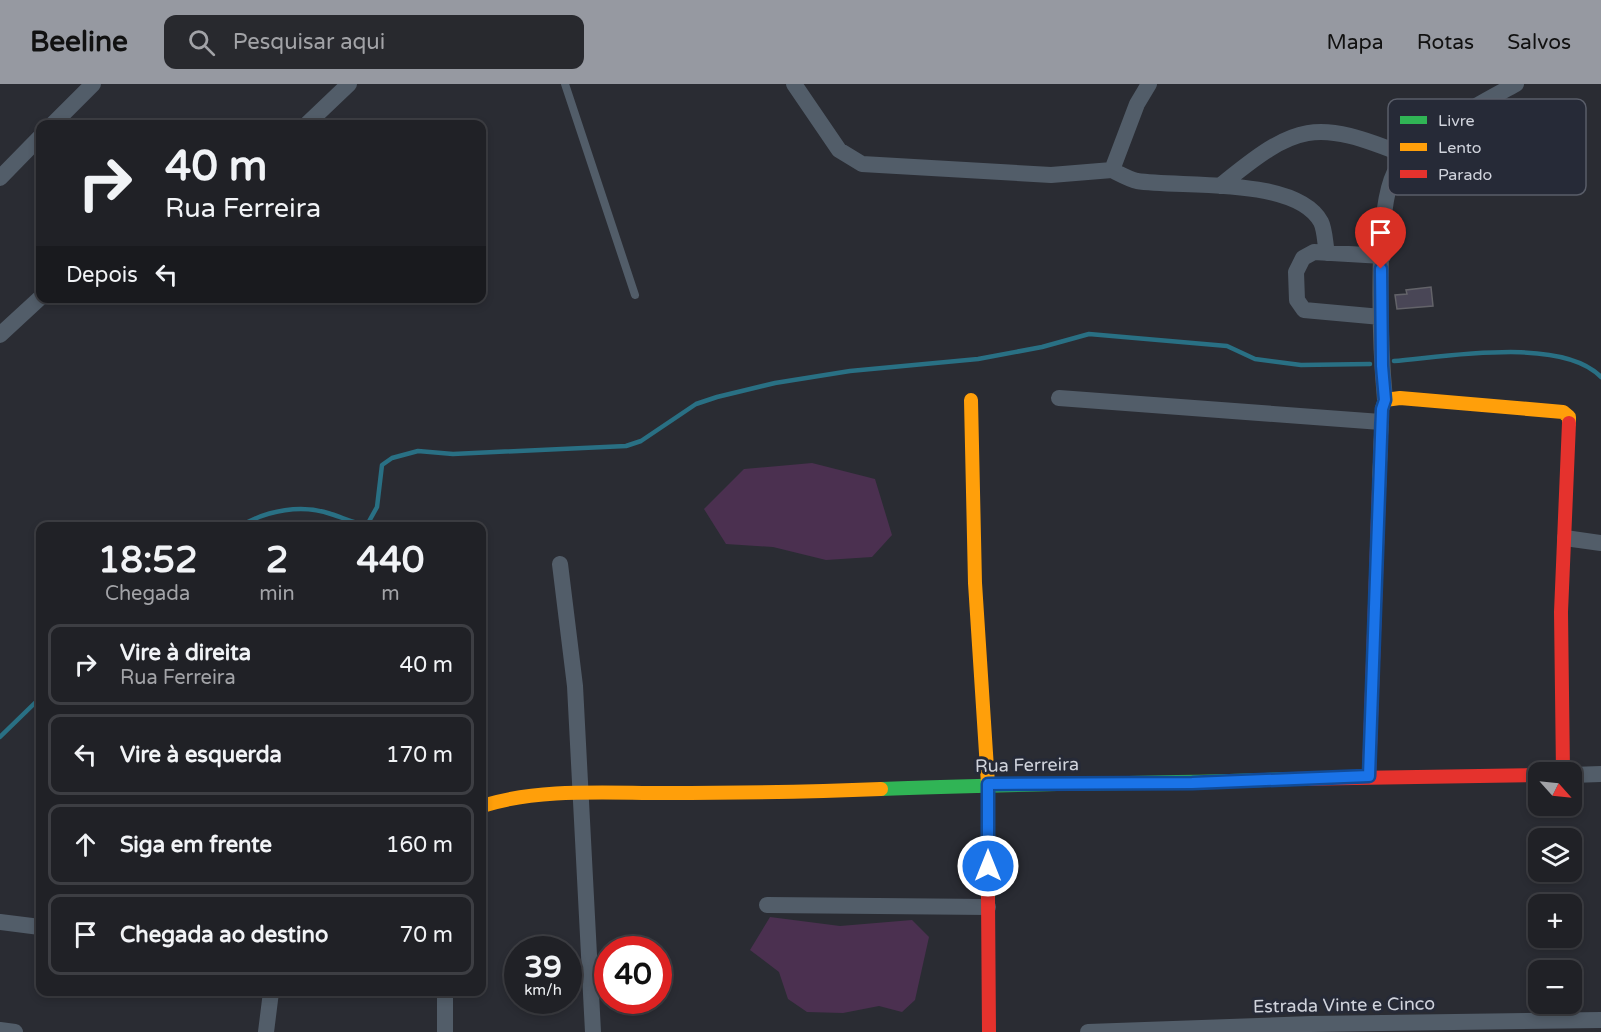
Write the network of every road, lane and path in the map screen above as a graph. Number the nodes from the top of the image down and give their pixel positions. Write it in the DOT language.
graph roads {
  1 [pos="93,84"];
  2 [pos="350,84"];
  3 [pos="565,84"];
  4 [pos="794,84"];
  5 [pos="1149,84"];
  6 [pos="1516,84"];
  7 [pos="1488,99"];
  8 [pos="57,120"];
  9 [pos="311,120"];
  10 [pos="36,141"];
  11 [pos="1388,148"];
  12 [pos="1112,170"];
  13 [pos="0,178"];
  14 [pos="1220,186"];
  15 [pos="1388,192"];
  16 [pos="1327,253"];
  17 [pos="1383,256"];
  18 [pos="636,295"];
  19 [pos="36,302"];
  20 [pos="1381,317"];
  21 [pos="0,335"];
  22 [pos="1059,398"];
  23 [pos="971,400"];
  24 [pos="1385,400"];
  25 [pos="1381,422"];
  26 [pos="1565,538"];
  27 [pos="1601,543"];
  28 [pos="560,564"];
  29 [pos="1563,762"];
  30 [pos="1601,774"];
  31 [pos="1528,775"];
  32 [pos="1582,775"];
  33 [pos="1369,776"];
  34 [pos="988,784"];
  35 [pos="581,793"];
  36 [pos="486,805"];
  37 [pos="767,905"];
  38 [pos="988,907"];
  39 [pos="0,922"];
  40 [pos="36,926"];
  41 [pos="270,996"];
  42 [pos="445,996"];
  43 [pos="1601,1020"];
  44 [pos="1312,1028"];
  45 [pos="0,1030"];
  46 [pos="15,1032"];
  47 [pos="266,1032"];
  48 [pos="445,1032"];
  49 [pos="593,1032"];
  50 [pos="989,1032"];
  51 [pos="1088,1032"];
  1 -- 8 [label="street"];
  2 -- 9 [label="street"];
  3 -- 18 [label="lane"];
  4 -- 12 [label="street"];
  5 -- 12 [label="street"];
  6 -- 7 [label="street"];
  10 -- 13 [label="street"];
  11 -- 14 [label="street"];
  12 -- 14 [label="street"];
  14 -- 16 [label="street"];
  15 -- 17 [label="street"];
  16 -- 17 [label="street"];
  16 -- 20 [label="street"];
  17 -- 20 [label="street"];
  19 -- 21 [label="street"];
  20 -- 24 [label="street"];
  22 -- 25 [label="street"];
  23 -- 34 [label="street"];
  24 -- 25 [label="street"];
  24 -- 26 [label="street"];
  25 -- 33 [label="street"];
  26 -- 27 [label="street"];
  26 -- 29 [label="street"];
  28 -- 35 [label="street"];
  30 -- 32 [label="street"];
  31 -- 33 [label="street, Rua Ferreira"];
  33 -- 34 [label="street, Rua Ferreira"];
  34 -- 35 [label="street, Rua Ferreira"];
  34 -- 38 [label="street"];
  35 -- 36 [label="street, Rua Ferreira"];
  35 -- 49 [label="street"];
  37 -- 38 [label="street"];
  38 -- 50 [label="street"];
  39 -- 40 [label="street"];
  41 -- 47 [label="street"];
  42 -- 48 [label="street"];
  43 -- 44 [label="street, Estrada Vinte e Cinco"];
  44 -- 51 [label="street, Estrada Vinte e Cinco"];
  45 -- 46 [label="street"];
}
